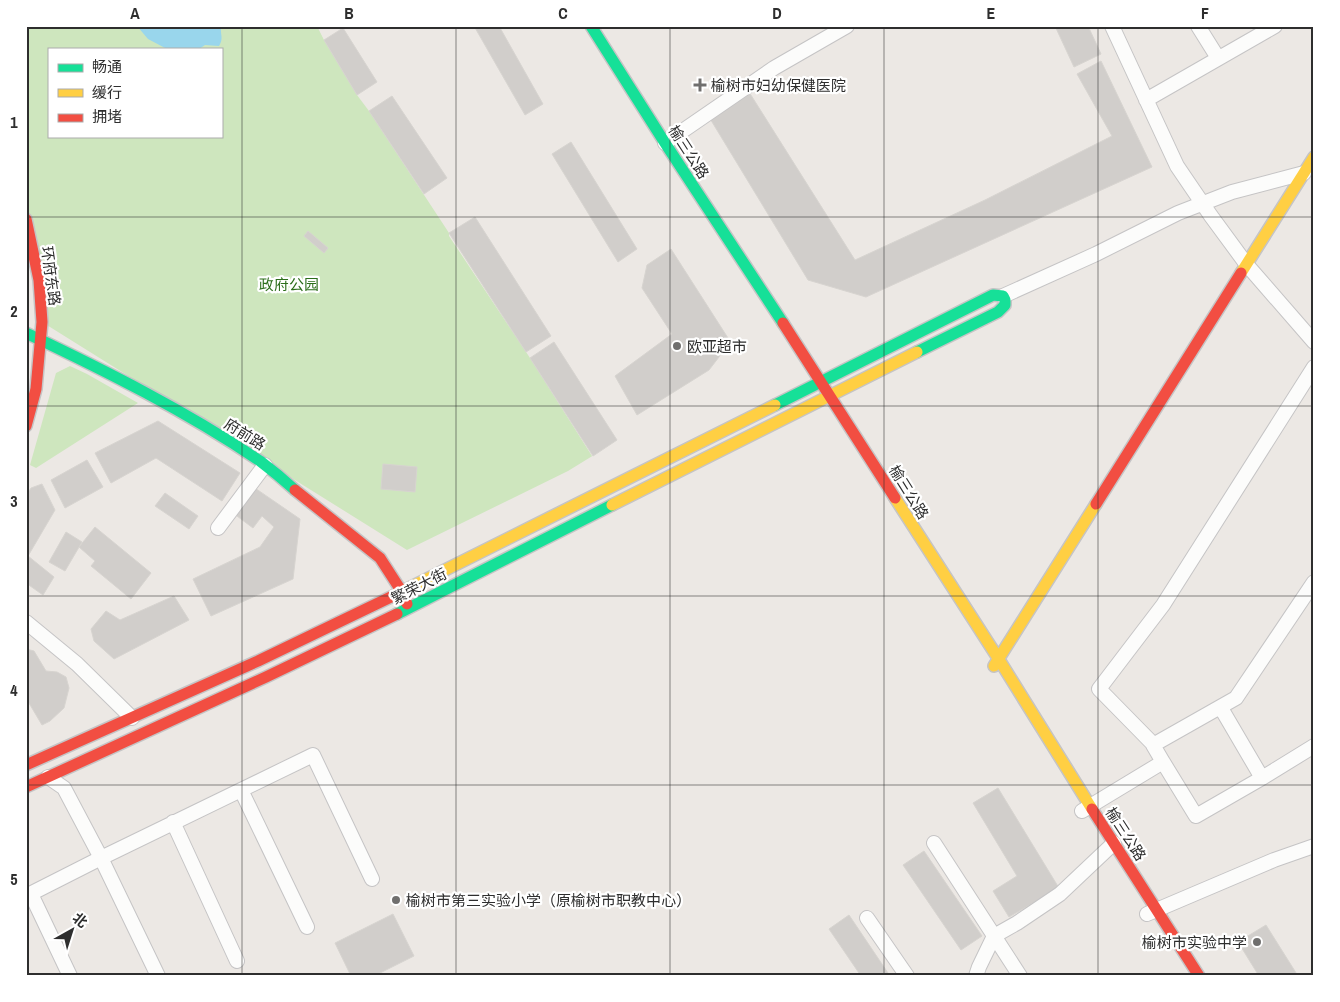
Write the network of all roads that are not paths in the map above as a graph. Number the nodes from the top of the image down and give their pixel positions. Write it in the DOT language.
graph roads {
  1 [pos="581,26"];
  2 [pos="591,26"];
  3 [pos="847,26"];
  4 [pos="1112,26"];
  5 [pos="1198,26"];
  6 [pos="1275,26"];
  7 [pos="1218,58"];
  8 [pos="1146,100"];
  9 [pos="665,143"];
  10 [pos="1314,157"];
  11 [pos="1304,173"];
  12 [pos="1202,204"];
  13 [pos="26,219"];
  14 [pos="1247,265"];
  15 [pos="1004,296"];
  16 [pos="26,333"];
  17 [pos="41,339"];
  18 [pos="1314,342"];
  19 [pos="1314,367"];
  20 [pos="817,384"];
  21 [pos="825,398"];
  22 [pos="826,413"];
  23 [pos="26,426"];
  24 [pos="265,466"];
  25 [pos="896,521"];
  26 [pos="218,528"];
  27 [pos="1314,582"];
  28 [pos="402,592"];
  29 [pos="409,608"];
  30 [pos="26,622"];
  31 [pos="996,662"];
  32 [pos="1221,708"];
  33 [pos="132,718"];
  34 [pos="1154,745"];
  35 [pos="1314,746"];
  36 [pos="1163,762"];
  37 [pos="26,765"];
  38 [pos="48,777"];
  39 [pos="1262,778"];
  40 [pos="26,787"];
  41 [pos="241,790"];
  42 [pos="1086,809"];
  43 [pos="173,822"];
  44 [pos="934,843"];
  45 [pos="1314,846"];
  46 [pos="1110,847"];
  47 [pos="101,858"];
  48 [pos="372,879"];
  49 [pos="28,895"];
  50 [pos="1152,912"];
  51 [pos="867,918"];
  52 [pos="307,927"];
  53 [pos="994,936"];
  54 [pos="237,961"];
  55 [pos="70,976"];
  56 [pos="158,976"];
  57 [pos="907,976"];
  58 [pos="976,976"];
  59 [pos="1020,976"];
  60 [pos="1186,976"];
  61 [pos="1199,976"];
  1 -- 20 [label="main road, 榆三公路"];
  2 -- 9 [label="main road, 榆三公路"];
  3 -- 9 [label="street"];
  4 -- 8 [label="street"];
  5 -- 7 [label="street"];
  6 -- 7 [label="street"];
  7 -- 8 [label="street"];
  8 -- 12 [label="street"];
  9 -- 20 [label="main road, 榆三公路"];
  10 -- 11 [label="main road"];
  11 -- 12 [label="street"];
  11 -- 14 [label="main road"];
  12 -- 14 [label="street"];
  12 -- 15 [label="street"];
  13 -- 17 [label="main road, 环府东路"];
  14 -- 18 [label="street"];
  14 -- 31 [label="main road"];
  15 -- 20 [label="main road, 繁荣大街"];
  15 -- 21 [label="main road, 繁荣大街"];
  16 -- 17 [label="main road, 府前路"];
  17 -- 23 [label="main road, 环府东路"];
  17 -- 24 [label="main road, 府前路"];
  19 -- 34 [label="street"];
  20 -- 21 [label="main road, 榆三公路"];
  20 -- 28 [label="main road, 繁荣大街"];
  21 -- 22 [label="main road, 榆三公路"];
  21 -- 29 [label="main road, 繁荣大街"];
  21 -- 31 [label="main road, 榆三公路"];
  24 -- 26 [label="street"];
  24 -- 28 [label="main road, 府前路"];
  25 -- 31 [label="main road, 榆三公路"];
  27 -- 32 [label="street"];
  28 -- 29 [label="main road, 府前路"];
  28 -- 33 [label="main road, 繁荣大街"];
  29 -- 38 [label="main road, 繁荣大街"];
  30 -- 33 [label="street"];
  31 -- 42 [label="main road, 榆三公路"];
  32 -- 34 [label="street"];
  32 -- 39 [label="street"];
  33 -- 37 [label="main road, 繁荣大街"];
  34 -- 36 [label="street"];
  35 -- 39 [label="street"];
  36 -- 39 [label="street"];
  36 -- 42 [label="street"];
  38 -- 40 [label="main road, 繁荣大街"];
  38 -- 47 [label="street"];
  41 -- 43 [label="street"];
  41 -- 48 [label="street"];
  41 -- 52 [label="street"];
  42 -- 46 [label="main road, 榆三公路"];
  43 -- 47 [label="street"];
  43 -- 54 [label="street"];
  44 -- 53 [label="street"];
  45 -- 50 [label="street"];
  46 -- 50 [label="main road, 榆三公路"];
  46 -- 53 [label="street"];
  47 -- 49 [label="street"];
  47 -- 56 [label="street"];
  49 -- 55 [label="street"];
  50 -- 60 [label="main road, 榆三公路"];
  50 -- 61 [label="main road, 榆三公路"];
  51 -- 57 [label="street"];
  53 -- 58 [label="street"];
  53 -- 59 [label="street"];
}
